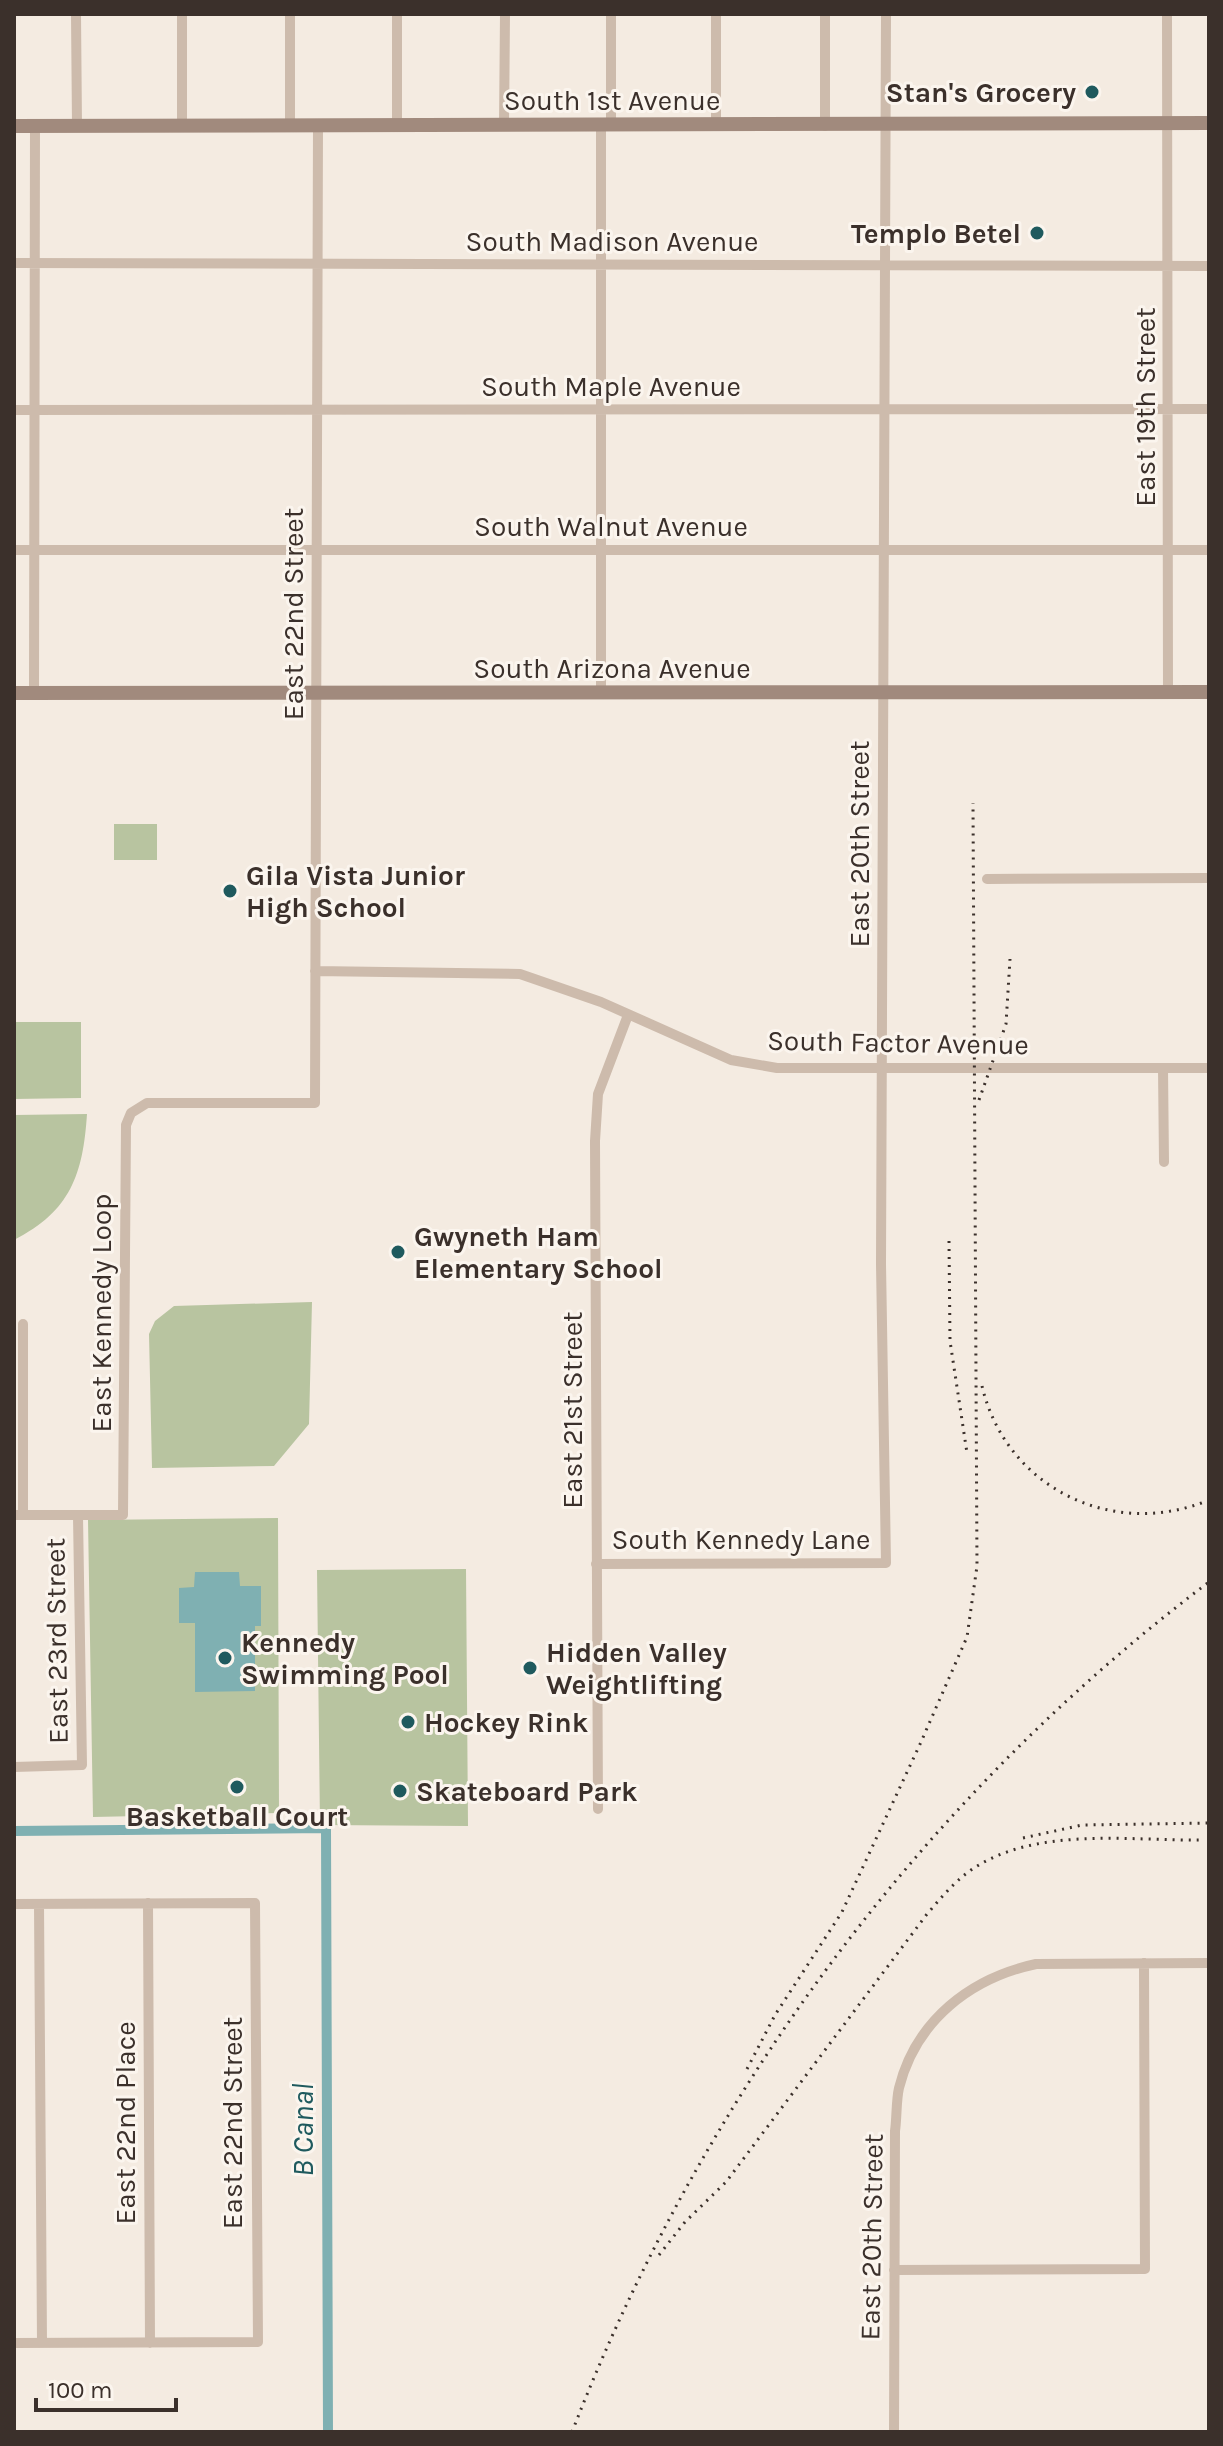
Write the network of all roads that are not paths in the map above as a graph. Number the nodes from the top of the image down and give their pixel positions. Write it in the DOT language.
graph roads {
  1 [pos="76,14"];
  2 [pos="182,14"];
  3 [pos="290,14"];
  4 [pos="397,14"];
  5 [pos="505,14"];
  6 [pos="611,14"];
  7 [pos="716,14"];
  8 [pos="825,14"];
  9 [pos="886,14"];
  10 [pos="1167,14"];
  11 [pos="1168,123"];
  12 [pos="1209,123"];
  13 [pos="504,125"];
  14 [pos="14,126"];
  15 [pos="35,126"];
  16 [pos="77,126"];
  17 [pos="182,126"];
  18 [pos="290,126"];
  19 [pos="318,126"];
  20 [pos="397,126"];
  21 [pos="606,126"];
  22 [pos="716,126"];
  23 [pos="825,126"];
  24 [pos="884,126"];
  25 [pos="14,263"];
  26 [pos="35,263"];
  27 [pos="318,264"];
  28 [pos="602,264"];
  29 [pos="1168,266"];
  30 [pos="1209,266"];
  31 [pos="883,267"];
  32 [pos="883,409"];
  33 [pos="1169,409"];
  34 [pos="1209,409"];
  35 [pos="14,410"];
  36 [pos="34,410"];
  37 [pos="317,410"];
  38 [pos="602,410"];
  39 [pos="14,550"];
  40 [pos="34,550"];
  41 [pos="317,550"];
  42 [pos="602,550"];
  43 [pos="883,550"];
  44 [pos="1168,550"];
  45 [pos="1209,550"];
  46 [pos="316,692"];
  47 [pos="1168,692"];
  48 [pos="1209,692"];
  49 [pos="14,693"];
  50 [pos="34,693"];
  51 [pos="601,694"];
  52 [pos="882,695"];
  53 [pos="1209,878"];
  54 [pos="987,879"];
  55 [pos="315,971"];
  56 [pos="628,1015"];
  57 [pos="883,1067"];
  58 [pos="1209,1068"];
  59 [pos="1163,1069"];
  60 [pos="131,1113"];
  61 [pos="1164,1162"];
  62 [pos="23,1324"];
  63 [pos="19,1515"];
  64 [pos="78,1516"];
  65 [pos="886,1563"];
  66 [pos="596,1564"];
  67 [pos="14,1767"];
  68 [pos="598,1809"];
  69 [pos="148,1903"];
  70 [pos="14,1904"];
  71 [pos="39,1904"];
  72 [pos="1144,1963"];
  73 [pos="1209,1963"];
  74 [pos="894,2270"];
  75 [pos="14,2343"];
  76 [pos="42,2343"];
  77 [pos="150,2343"];
  78 [pos="894,2432"];
  1 -- 16 [label="street"];
  2 -- 17 [label="street"];
  3 -- 18 [label="street"];
  4 -- 20 [label="street"];
  5 -- 13 [label="street"];
  6 -- 21 [label="street"];
  7 -- 22 [label="street"];
  8 -- 23 [label="street"];
  9 -- 24 [label="street, East 20th Street"];
  10 -- 11 [label="street, East 19th Street"];
  11 -- 12 [label="street, South 1st Avenue"];
  11 -- 24 [label="street, South 1st Avenue"];
  11 -- 29 [label="street, East 19th Street"];
  13 -- 20 [label="street, South 1st Avenue"];
  13 -- 21 [label="street, South 1st Avenue"];
  14 -- 15 [label="street, South 1st Avenue"];
  15 -- 16 [label="street, South 1st Avenue"];
  15 -- 26 [label="street"];
  16 -- 17 [label="street, South 1st Avenue"];
  17 -- 18 [label="street, South 1st Avenue"];
  18 -- 19 [label="street, South 1st Avenue"];
  19 -- 20 [label="street, South 1st Avenue"];
  19 -- 27 [label="street, East 22nd Street"];
  21 -- 22 [label="street, South 1st Avenue"];
  21 -- 28 [label="street"];
  22 -- 23 [label="street, South 1st Avenue"];
  23 -- 24 [label="street, South 1st Avenue"];
  24 -- 31 [label="street, East 20th Street"];
  25 -- 26 [label="street, South Madison Avenue"];
  26 -- 27 [label="street, South Madison Avenue"];
  26 -- 36 [label="street"];
  27 -- 28 [label="street, South Madison Avenue"];
  27 -- 37 [label="street, East 22nd Street"];
  28 -- 31 [label="street, South Madison Avenue"];
  28 -- 38 [label="street"];
  29 -- 30 [label="street, South Madison Avenue"];
  29 -- 31 [label="street, South Madison Avenue"];
  29 -- 33 [label="street, East 19th Street"];
  31 -- 32 [label="street, East 20th Street"];
  32 -- 33 [label="street, South Maple Avenue"];
  32 -- 38 [label="street, South Maple Avenue"];
  32 -- 43 [label="street, East 20th Street"];
  33 -- 34 [label="street, South Maple Avenue"];
  33 -- 44 [label="street, East 19th Street"];
  35 -- 36 [label="street, South Maple Avenue"];
  36 -- 37 [label="street, South Maple Avenue"];
  36 -- 40 [label="street"];
  37 -- 38 [label="street, South Maple Avenue"];
  37 -- 41 [label="street, East 22nd Street"];
  38 -- 42 [label="street"];
  39 -- 40 [label="street, South Walnut Avenue"];
  40 -- 41 [label="street, South Walnut Avenue"];
  40 -- 50 [label="street"];
  41 -- 42 [label="street, South Walnut Avenue"];
  41 -- 46 [label="street, East 22nd Street"];
  42 -- 43 [label="street, South Walnut Avenue"];
  42 -- 51 [label="street"];
  43 -- 44 [label="street, South Walnut Avenue"];
  43 -- 52 [label="street, East 20th Street"];
  44 -- 45 [label="street, South Walnut Avenue"];
  44 -- 47 [label="street, East 19th Street"];
  46 -- 50 [label="street, South Arizona Avenue"];
  46 -- 51 [label="street, South Arizona Avenue"];
  46 -- 55 [label="street, East 22nd Street"];
  47 -- 48 [label="street, South Arizona Avenue"];
  47 -- 52 [label="street, South Arizona Avenue"];
  49 -- 50 [label="street, South Arizona Avenue"];
  51 -- 52 [label="street, South Arizona Avenue"];
  52 -- 57 [label="street, East 20th Street"];
  53 -- 54 [label="street"];
  55 -- 56 [label="street, South Factor Avenue"];
  55 -- 60 [label="street, East 22nd Street"];
  56 -- 57 [label="street, South Factor Avenue"];
  56 -- 66 [label="street, East 21st Street"];
  57 -- 59 [label="street, South Factor Avenue"];
  57 -- 65 [label="street, East 20th Street"];
  58 -- 59 [label="street, South Factor Avenue"];
  59 -- 61 [label="street"];
  60 -- 64 [label="street, East Kennedy Loop"];
  62 -- 63 [label="street"];
  63 -- 64 [label="street"];
  64 -- 67 [label="street, East 23rd Street"];
  65 -- 66 [label="street, South Kennedy Lane"];
  66 -- 68 [label="street, East 21st Street"];
  69 -- 71 [label="street"];
  69 -- 77 [label="street, East 22nd Place"];
  69 -- 77 [label="street, East 22nd Street"];
  70 -- 71 [label="street"];
  71 -- 76 [label="street"];
  72 -- 73 [label="street, East 20th Street"];
  72 -- 74 [label="street, East 20th Street"];
  72 -- 74 [label="street"];
  74 -- 78 [label="street, East 20th Street"];
  75 -- 76 [label="street"];
  76 -- 77 [label="street"];
}
